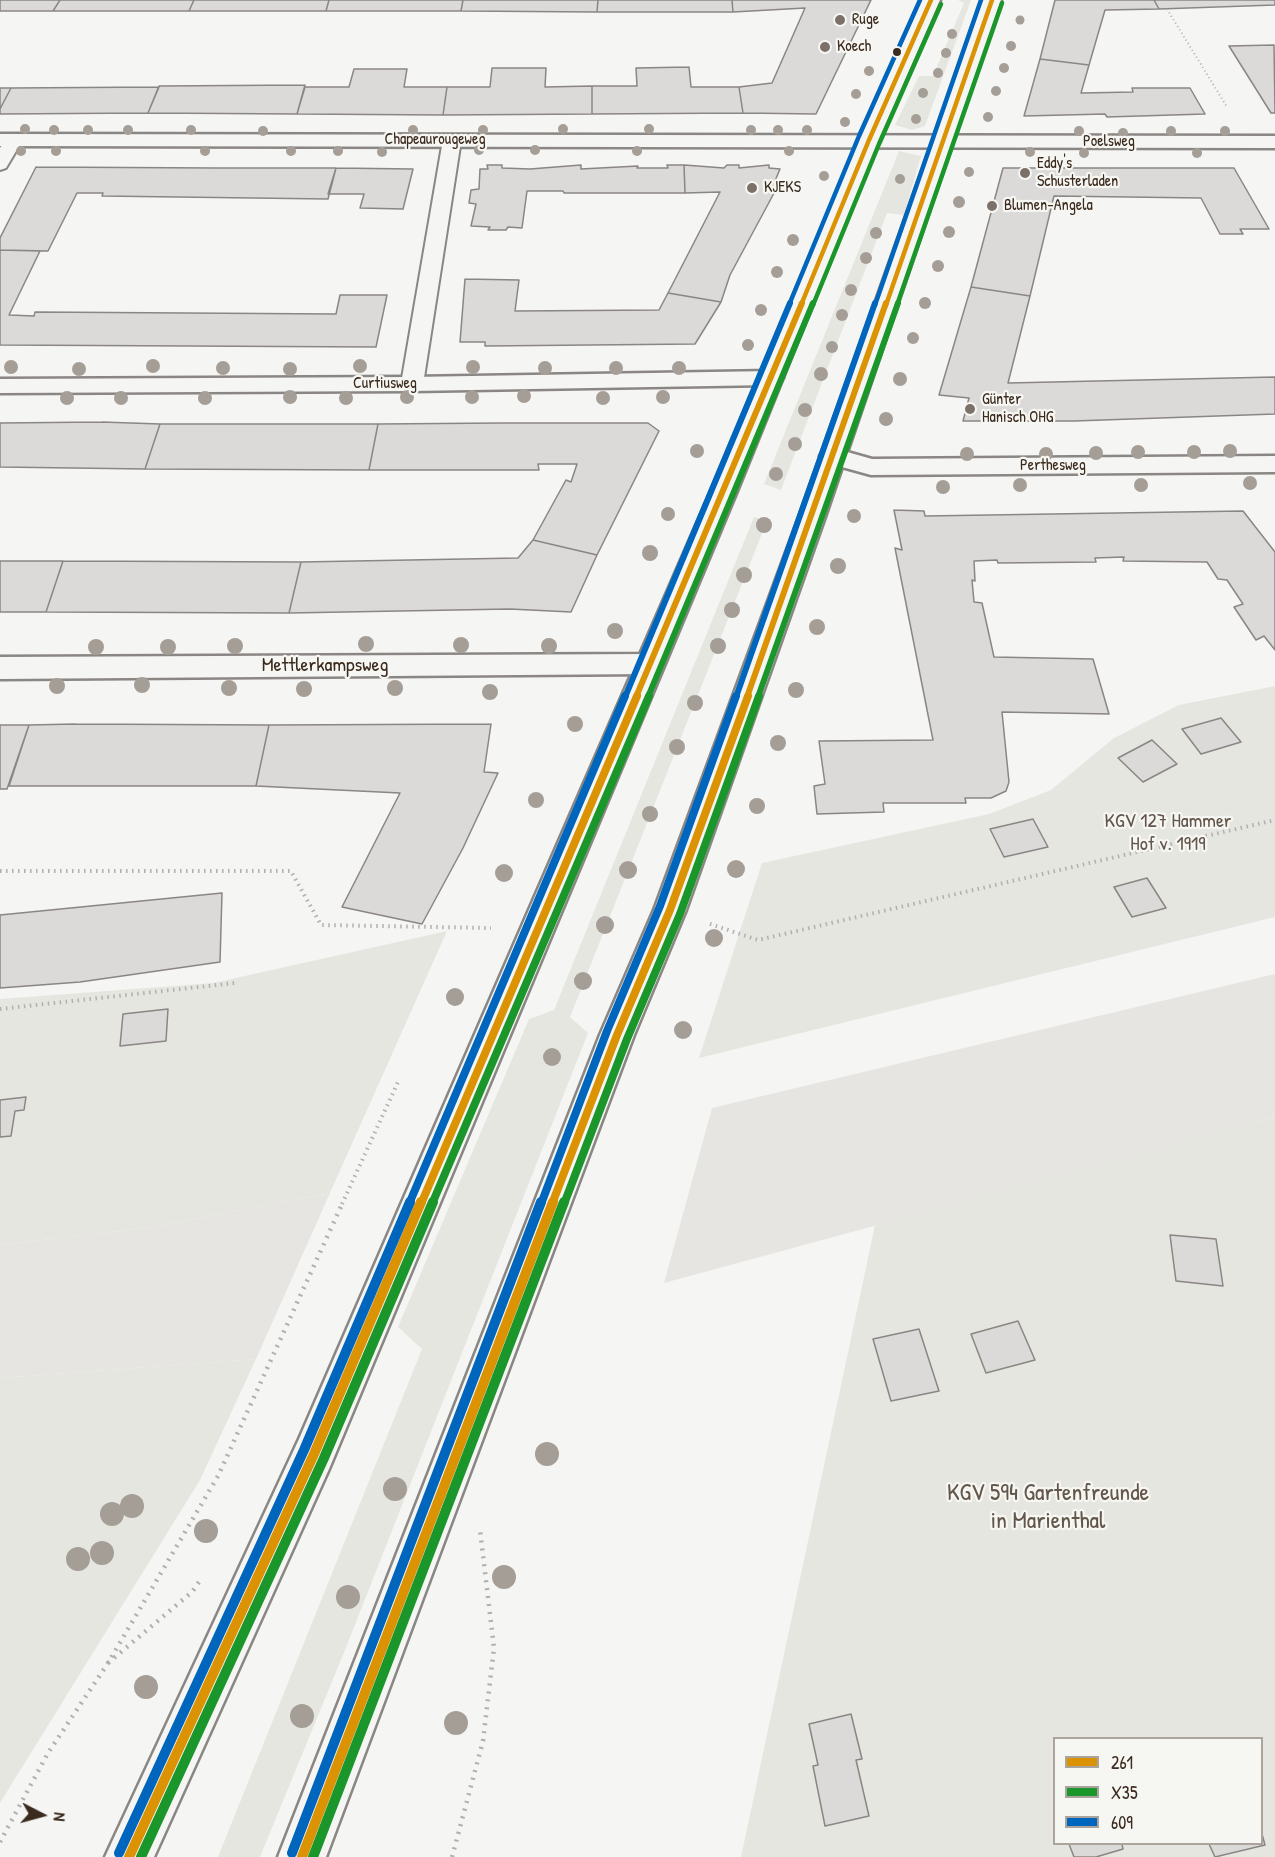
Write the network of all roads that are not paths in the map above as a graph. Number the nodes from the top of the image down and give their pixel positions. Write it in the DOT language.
graph roads {
  1 [pos="931,0"];
  2 [pos="992,0"];
  3 [pos="452,140"];
  4 [pos="869,140"];
  5 [pos="6,141"];
  6 [pos="942,142"];
  7 [pos="1275,142"];
  8 [pos="0,164"];
  9 [pos="771,378"];
  10 [pos="412,384"];
  11 [pos="0,386"];
  12 [pos="833,456"];
  13 [pos="1275,464"];
  14 [pos="650,664"];
  15 [pos="0,668"];
  16 [pos="129,1857"];
  17 [pos="302,1857"];
  1 -- 4 [label="main road"];
  2 -- 6 [label="main road"];
  3 -- 4 [label="main road, Chapeaurougeweg"];
  3 -- 5 [label="main road, Chapeaurougeweg"];
  3 -- 10 [label="lane"];
  4 -- 6 [label="main road, Chapeaurougeweg"];
  4 -- 9 [label="main road"];
  5 -- 8 [label="lane"];
  6 -- 7 [label="main road, Poelsweg"];
  6 -- 12 [label="main road"];
  9 -- 10 [label="main road, Curtiusweg"];
  9 -- 14 [label="main road"];
  10 -- 11 [label="main road, Curtiusweg"];
  12 -- 13 [label="main road, Perthesweg"];
  12 -- 17 [label="main road"];
  14 -- 15 [label="main road, Mettlerkampsweg"];
  14 -- 16 [label="main road"];
}
